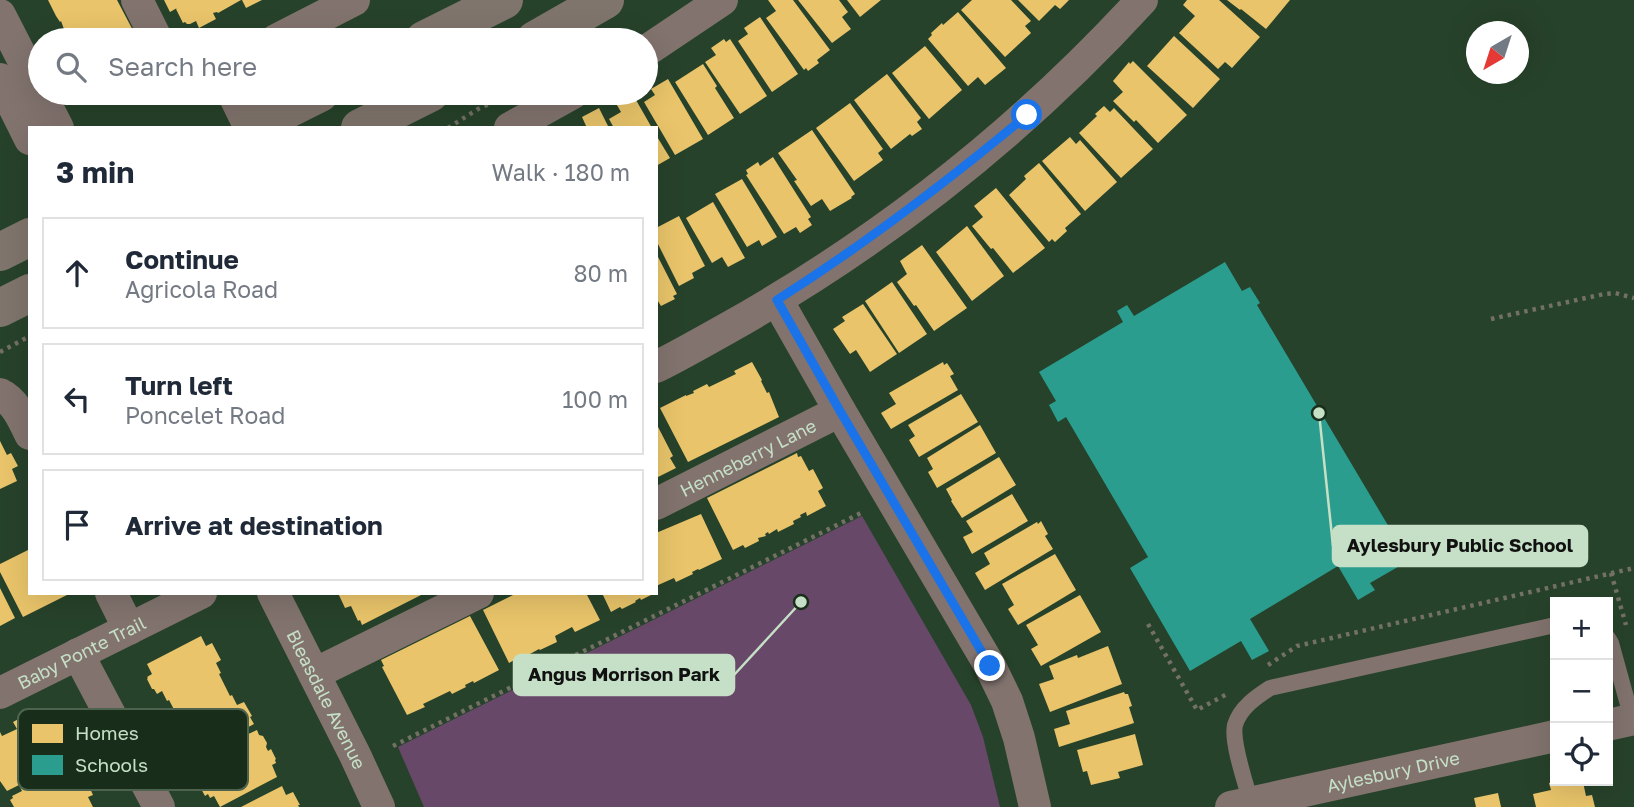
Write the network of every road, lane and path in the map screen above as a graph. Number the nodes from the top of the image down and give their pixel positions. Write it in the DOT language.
graph roads {
  1 [pos="137,0"];
  2 [pos="354,0"];
  3 [pos="605,0"];
  4 [pos="722,0"];
  5 [pos="1142,0"];
  6 [pos="498,1"];
  7 [pos="0,15"];
  8 [pos="151,28"];
  9 [pos="299,28"];
  10 [pos="447,28"];
  11 [pos="556,28"];
  12 [pos="658,43"];
  13 [pos="28,70"];
  14 [pos="0,79"];
  15 [pos="46,105"];
  16 [pos="239,105"];
  17 [pos="296,105"];
  18 [pos="406,105"];
  19 [pos="534,105"];
  20 [pos="504,114"];
  21 [pos="57,126"];
  22 [pos="249,126"];
  23 [pos="254,126"];
  24 [pos="364,126"];
  25 [pos="451,126"];
  26 [pos="28,135"];
  27 [pos="28,238"];
  28 [pos="0,252"];
  29 [pos="28,294"];
  30 [pos="1634,298"];
  31 [pos="777,300"];
  32 [pos="0,308"];
  33 [pos="1491,319"];
  34 [pos="28,336"];
  35 [pos="0,352"];
  36 [pos="658,366"];
  37 [pos="0,394"];
  38 [pos="840,411"];
  39 [pos="28,430"];
  40 [pos="658,503"];
  41 [pos="863,512"];
  42 [pos="1611,573"];
  43 [pos="112,595"];
  44 [pos="197,595"];
  45 [pos="274,595"];
  46 [pos="474,595"];
  47 [pos="1148,624"];
  48 [pos="1550,626"];
  49 [pos="129,629"];
  50 [pos="1628,632"];
  51 [pos="1613,653"];
  52 [pos="78,654"];
  53 [pos="314,674"];
  54 [pos="1232,691"];
  55 [pos="0,693"];
  56 [pos="107,709"];
  57 [pos="1627,724"];
  58 [pos="1550,737"];
  59 [pos="393,746"];
  60 [pos="150,790"];
  61 [pos="1241,805"];
  62 [pos="159,807"];
  63 [pos="379,807"];
  64 [pos="1035,807"];
  1 -- 8 [label="street"];
  2 -- 9 [label="street"];
  3 -- 11 [label="main road"];
  4 -- 12 [label="street"];
  5 -- 31 [label="street"];
  6 -- 10 [label="main road"];
  7 -- 13 [label="street"];
  14 -- 26 [label="street"];
  15 -- 21 [label="street"];
  16 -- 22 [label="street"];
  17 -- 23 [label="main road"];
  18 -- 24 [label="main road"];
  19 -- 20 [label="street"];
  20 -- 25 [label="path"];
  27 -- 28 [label="main road"];
  29 -- 32 [label="main road"];
  30 -- 33 [label="path"];
  31 -- 36 [label="street"];
  31 -- 38 [label="street"];
  34 -- 35 [label="path"];
  37 -- 39 [label="street"];
  38 -- 40 [label="street, Henneberry Lane"];
  38 -- 64 [label="street"];
  41 -- 59 [label="path"];
  42 -- 50 [label="path"];
  43 -- 49 [label="street"];
  44 -- 49 [label="street, Baby Ponte Trail"];
  45 -- 53 [label="street, Bleasdale Avenue"];
  46 -- 53 [label="street"];
  47 -- 54 [label="path"];
  48 -- 61 [label="lane"];
  49 -- 52 [label="street, Baby Ponte Trail"];
  51 -- 57 [label="lane"];
  52 -- 55 [label="street, Baby Ponte Trail"];
  52 -- 56 [label="street"];
  53 -- 63 [label="street, Bleasdale Avenue"];
  58 -- 61 [label="street, Aylesbury Drive"];
  60 -- 62 [label="street"];
}
